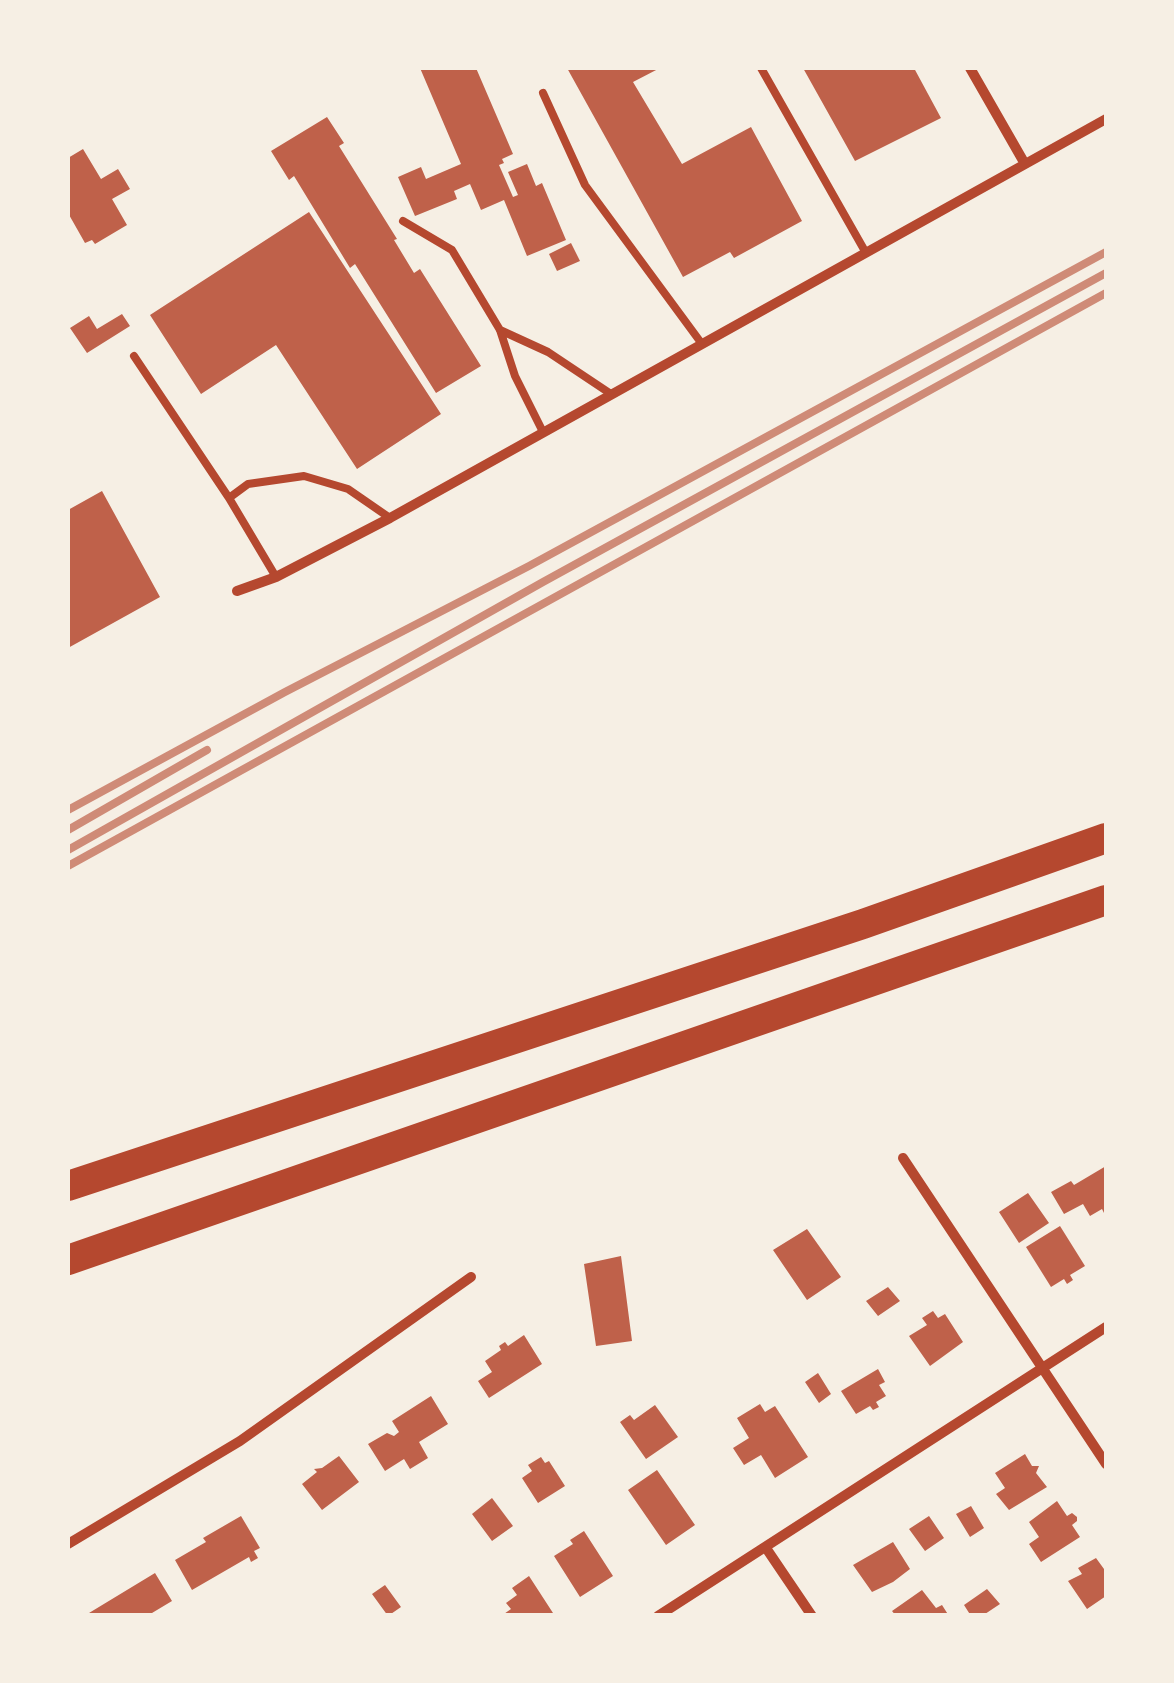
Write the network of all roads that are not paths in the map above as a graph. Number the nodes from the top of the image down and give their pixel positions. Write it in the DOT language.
graph roads {
  1 [pos="761,68"];
  2 [pos="970,68"];
  3 [pos="543,93"];
  4 [pos="1106,119"];
  5 [pos="1025,164"];
  6 [pos="404,221"];
  7 [pos="866,252"];
  8 [pos="500,330"];
  9 [pos="702,344"];
  10 [pos="134,356"];
  11 [pos="610,394"];
  12 [pos="543,432"];
  13 [pos="229,498"];
  14 [pos="390,518"];
  15 [pos="276,577"];
  16 [pos="237,591"];
  17 [pos="1106,838"];
  18 [pos="1106,900"];
  19 [pos="903,1158"];
  20 [pos="68,1186"];
  21 [pos="68,1260"];
  22 [pos="471,1276"];
  23 [pos="1106,1327"];
  24 [pos="1043,1369"];
  25 [pos="1106,1464"];
  26 [pos="68,1544"];
  27 [pos="766,1548"];
  28 [pos="658,1616"];
  29 [pos="812,1616"];
  1 -- 7 [label="lane"];
  2 -- 5 [label="street"];
  3 -- 9 [label="lane"];
  4 -- 5 [label="street"];
  5 -- 7 [label="street"];
  6 -- 8 [label="lane"];
  7 -- 9 [label="street"];
  8 -- 11 [label="lane"];
  8 -- 12 [label="lane"];
  9 -- 11 [label="street"];
  10 -- 13 [label="lane"];
  11 -- 12 [label="street"];
  12 -- 14 [label="street"];
  13 -- 14 [label="lane"];
  13 -- 15 [label="lane"];
  14 -- 15 [label="street"];
  15 -- 16 [label="street"];
  17 -- 20 [label="highway"];
  18 -- 21 [label="highway"];
  19 -- 24 [label="street"];
  22 -- 26 [label="street"];
  23 -- 24 [label="street"];
  24 -- 25 [label="street"];
  24 -- 27 [label="street"];
  27 -- 28 [label="street"];
  27 -- 29 [label="street"];
}
